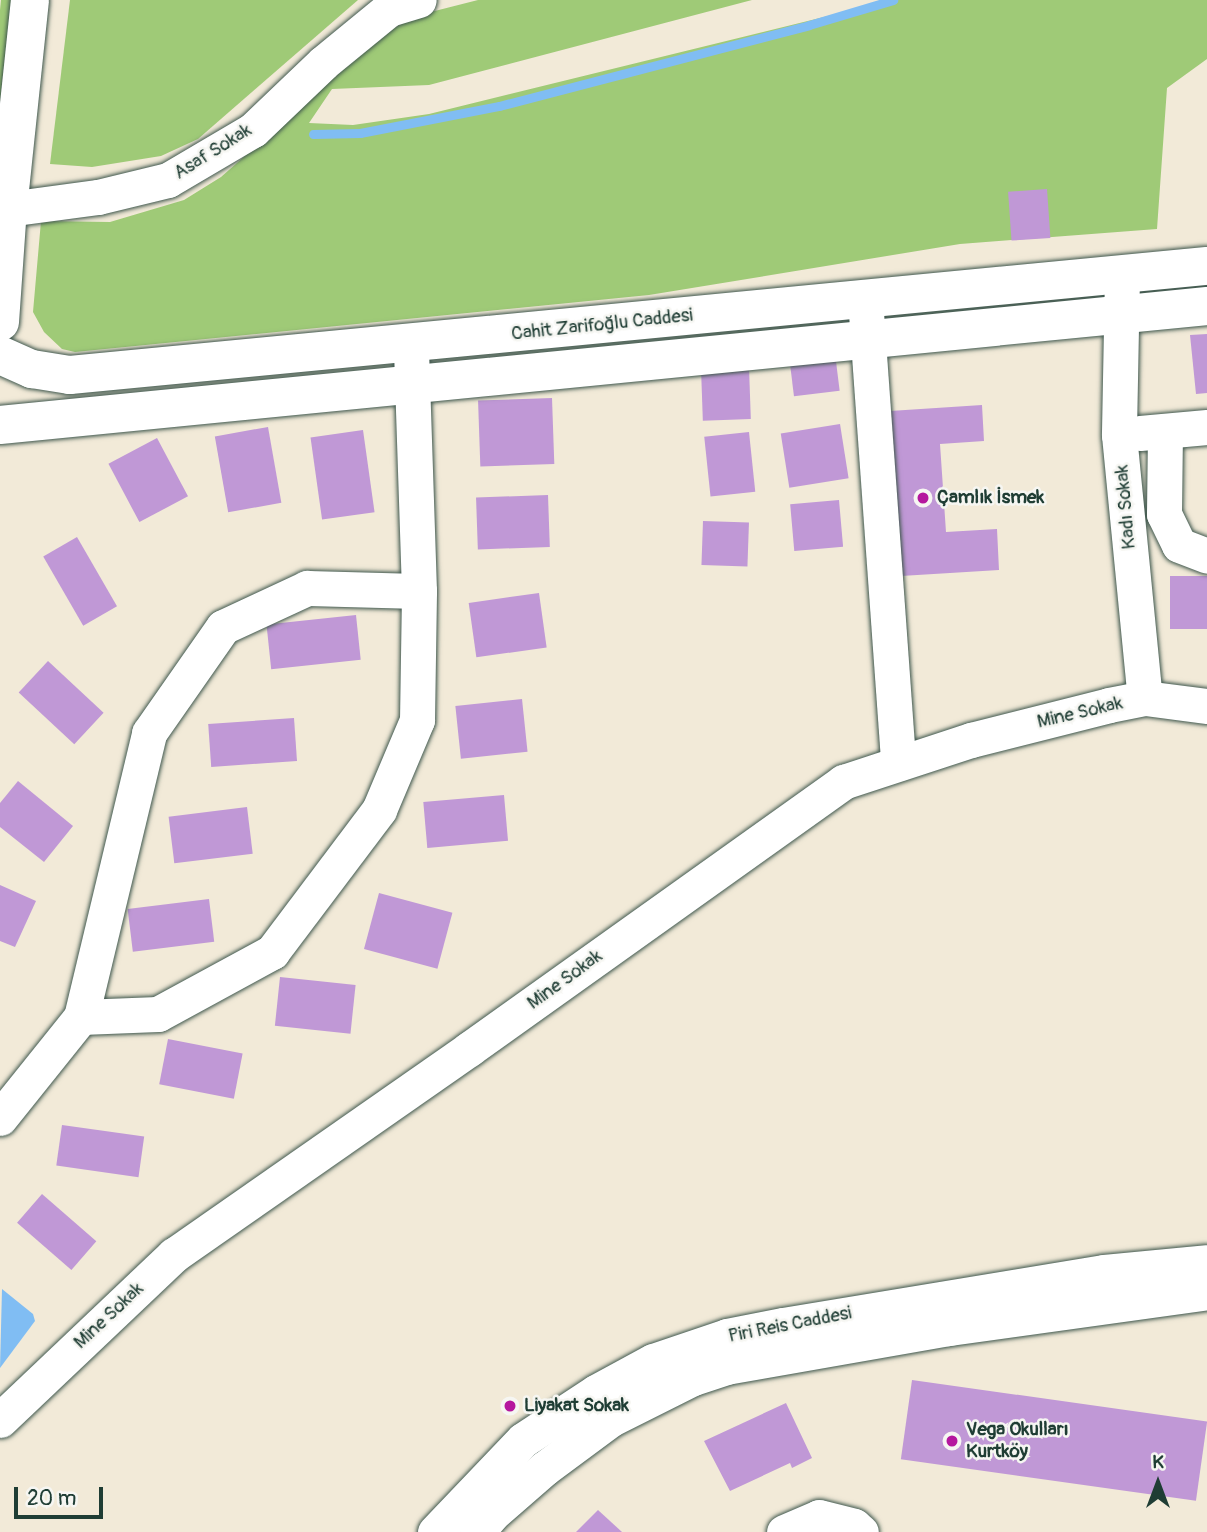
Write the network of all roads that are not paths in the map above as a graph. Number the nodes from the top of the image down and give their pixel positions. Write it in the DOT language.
graph roads {
  1 [pos="30,0"];
  2 [pos="419,0"];
  3 [pos="8,209"];
  4 [pos="1207,266"];
  5 [pos="1122,275"];
  6 [pos="865,299"];
  7 [pos="1207,306"];
  8 [pos="1123,314"];
  9 [pos="0,323"];
  10 [pos="868,340"];
  11 [pos="411,345"];
  12 [pos="0,355"];
  13 [pos="412,383"];
  14 [pos="0,425"];
  15 [pos="1207,427"];
  16 [pos="1165,431"];
  17 [pos="1119,435"];
  18 [pos="1207,556"];
  19 [pos="419,591"];
  20 [pos="1146,698"];
  21 [pos="1207,706"];
  22 [pos="898,764"];
  23 [pos="80,1017"];
  24 [pos="0,1118"];
  25 [pos="1207,1262"];
  26 [pos="1207,1292"];
  27 [pos="0,1420"];
  28 [pos="435,1532"];
  29 [pos="477,1532"];
  30 [pos="784,1532"];
  31 [pos="861,1532"];
  1 -- 3 [label="main road"];
  2 -- 3 [label="street, Asaf Sokak"];
  3 -- 9 [label="main road"];
  4 -- 5 [label="main road, Cahit Zarifoğlu Caddesi"];
  5 -- 6 [label="main road, Cahit Zarifoğlu Caddesi"];
  5 -- 8 [label="street, Kadı Sokak"];
  6 -- 10 [label="street"];
  6 -- 11 [label="main road, Cahit Zarifoğlu Caddesi"];
  7 -- 8 [label="main road, Cahit Zarifoğlu Caddesi"];
  8 -- 10 [label="main road, Cahit Zarifoğlu Caddesi"];
  8 -- 17 [label="street, Kadı Sokak"];
  10 -- 13 [label="main road, Cahit Zarifoğlu Caddesi"];
  10 -- 22 [label="street"];
  11 -- 12 [label="main road, Cahit Zarifoğlu Caddesi"];
  11 -- 13 [label="street"];
  13 -- 14 [label="main road, Cahit Zarifoğlu Caddesi"];
  13 -- 19 [label="street"];
  15 -- 16 [label="street"];
  16 -- 17 [label="street"];
  16 -- 18 [label="street"];
  17 -- 20 [label="street, Kadı Sokak"];
  19 -- 23 [label="street"];
  19 -- 23 [label="street"];
  20 -- 21 [label="street, Mine Sokak"];
  20 -- 22 [label="street, Mine Sokak"];
  22 -- 27 [label="street, Mine Sokak"];
  23 -- 24 [label="street"];
  25 -- 28 [label="street, Piri Reis Caddesi"];
  26 -- 29 [label="street, Piri Reis Caddesi"];
  30 -- 31 [label="street"];
}
